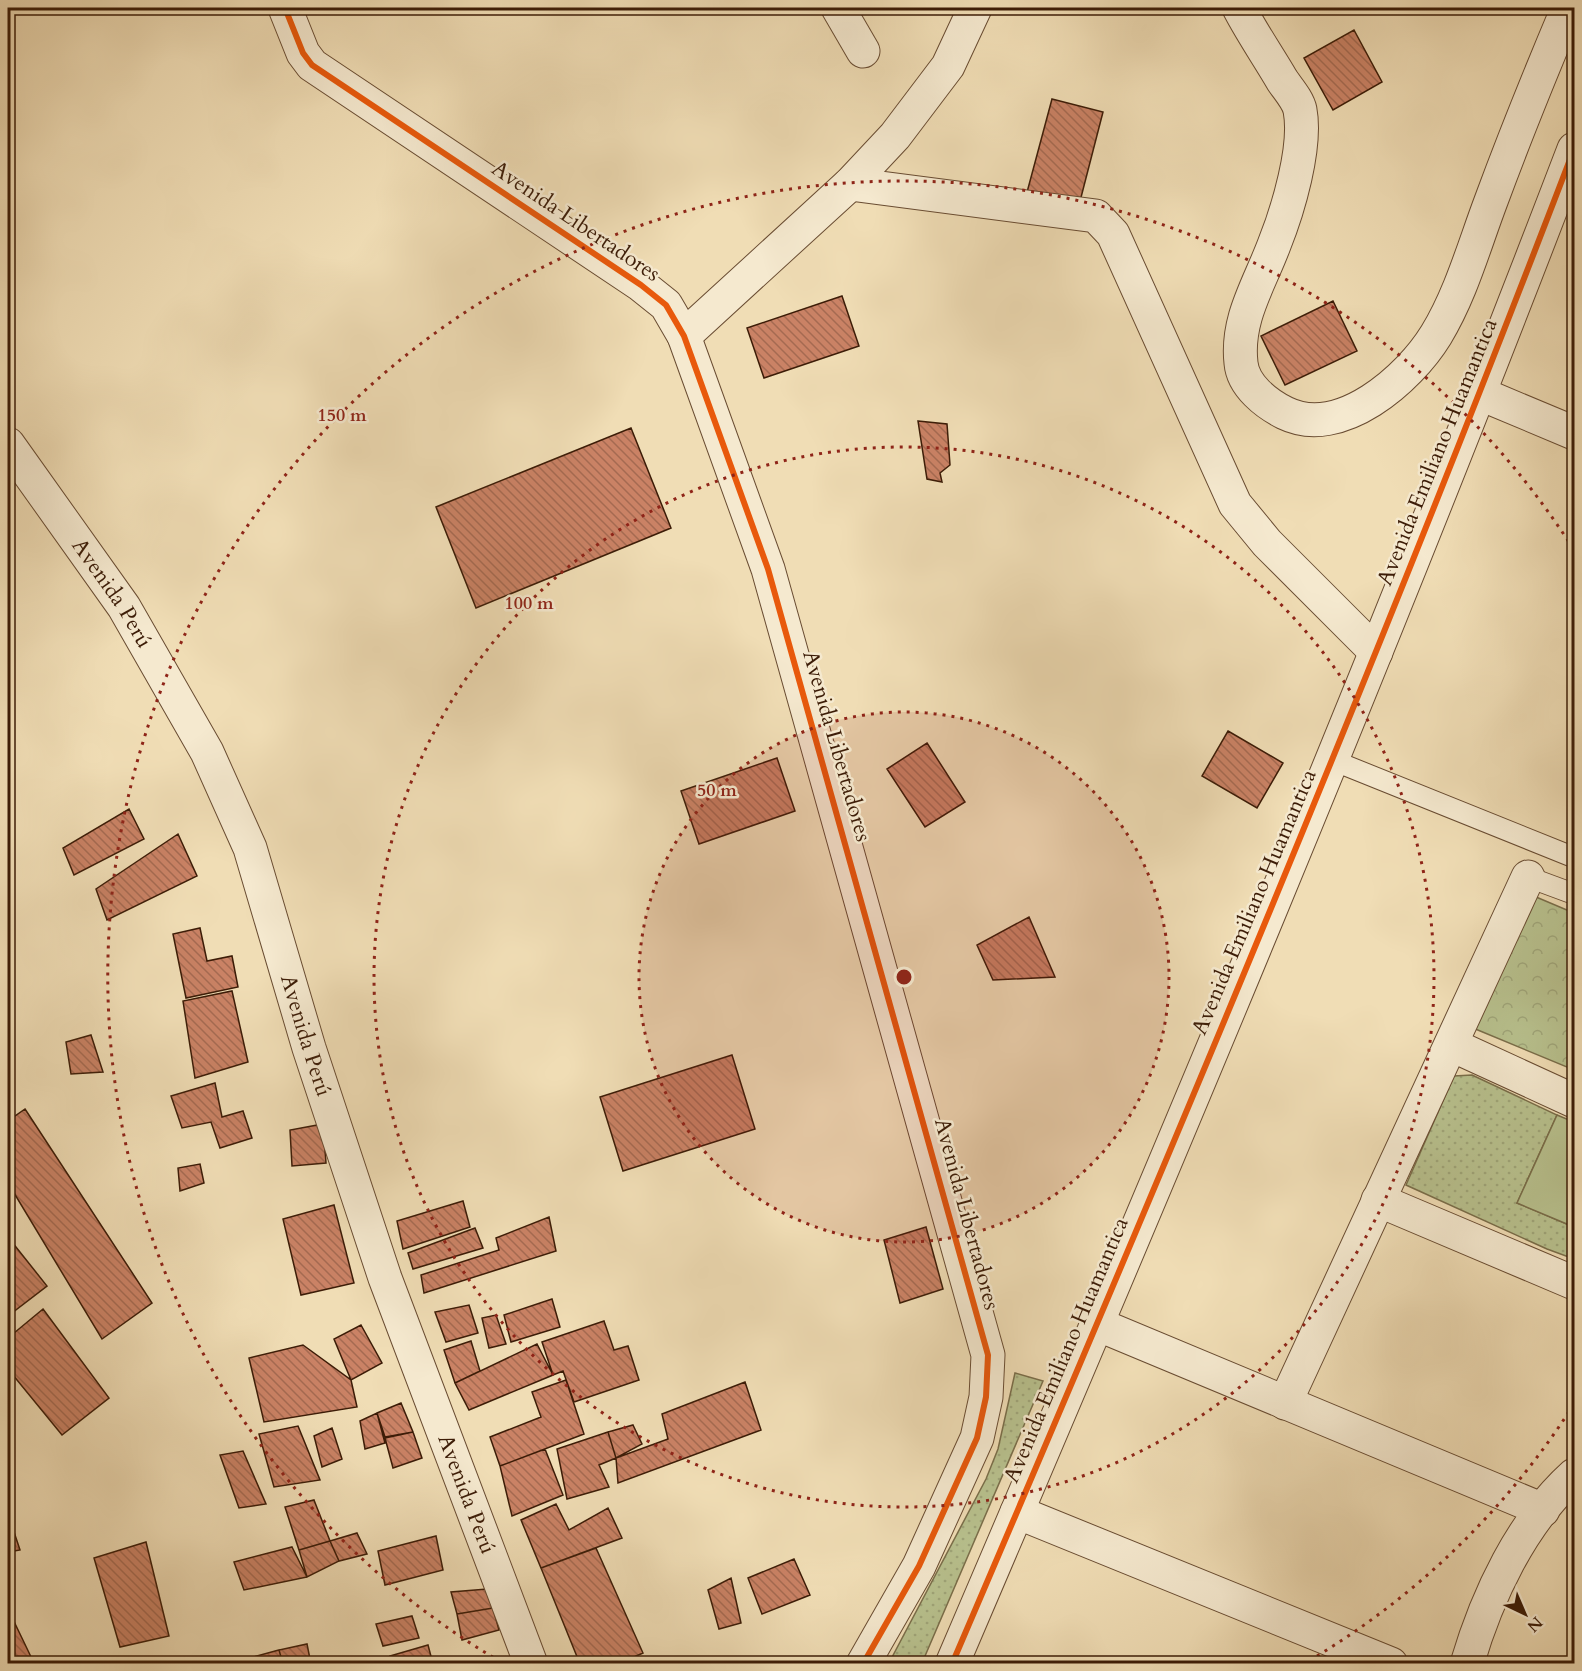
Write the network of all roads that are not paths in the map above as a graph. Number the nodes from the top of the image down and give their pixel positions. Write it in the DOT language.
graph roads {
  1 [pos="285,8"];
  2 [pos="838,8"];
  3 [pos="975,8"];
  4 [pos="1239,8"];
  5 [pos="1568,8"];
  6 [pos="862,51"];
  7 [pos="1575,149"];
  8 [pos="850,184"];
  9 [pos="684,336"];
  10 [pos="1480,394"];
  11 [pos="1575,433"];
  12 [pos="8,444"];
  13 [pos="1376,652"];
  14 [pos="1332,760"];
  15 [pos="1574,855"];
  16 [pos="1528,877"];
  17 [pos="1567,891"];
  18 [pos="1452,1045"];
  19 [pos="1575,1101"];
  20 [pos="1378,1200"];
  21 [pos="1575,1283"];
  22 [pos="1097,1324"];
  23 [pos="1285,1403"];
  24 [pos="1575,1475"];
  25 [pos="1543,1510"];
  26 [pos="1017,1512"];
  27 [pos="531,1664"];
  28 [pos="863,1664"];
  29 [pos="952,1664"];
  30 [pos="1391,1664"];
  31 [pos="1467,1664"];
  1 -- 9 [label="street, Avenida Libertadores"];
  2 -- 6 [label="street"];
  3 -- 8 [label="street"];
  4 -- 5 [label="street"];
  7 -- 10 [label="street, Avenida Emiliano Huamantica"];
  8 -- 9 [label="street"];
  8 -- 13 [label="street"];
  9 -- 28 [label="street, Avenida Libertadores"];
  10 -- 11 [label="street"];
  10 -- 13 [label="street, Avenida Emiliano Huamantica"];
  12 -- 27 [label="street, Avenida Perú"];
  13 -- 14 [label="street, Avenida Emiliano Huamantica"];
  14 -- 15 [label="lane"];
  14 -- 22 [label="street, Avenida Emiliano Huamantica"];
  15 -- 17 [label="lane"];
  16 -- 17 [label="lane"];
  16 -- 18 [label="street"];
  18 -- 19 [label="street"];
  18 -- 20 [label="street"];
  20 -- 21 [label="street"];
  20 -- 23 [label="street"];
  22 -- 23 [label="street"];
  22 -- 26 [label="street, Avenida Emiliano Huamantica"];
  23 -- 25 [label="street"];
  24 -- 25 [label="street"];
  25 -- 31 [label="street"];
  26 -- 29 [label="street, Avenida Emiliano Huamantica"];
  26 -- 30 [label="street"];
}
